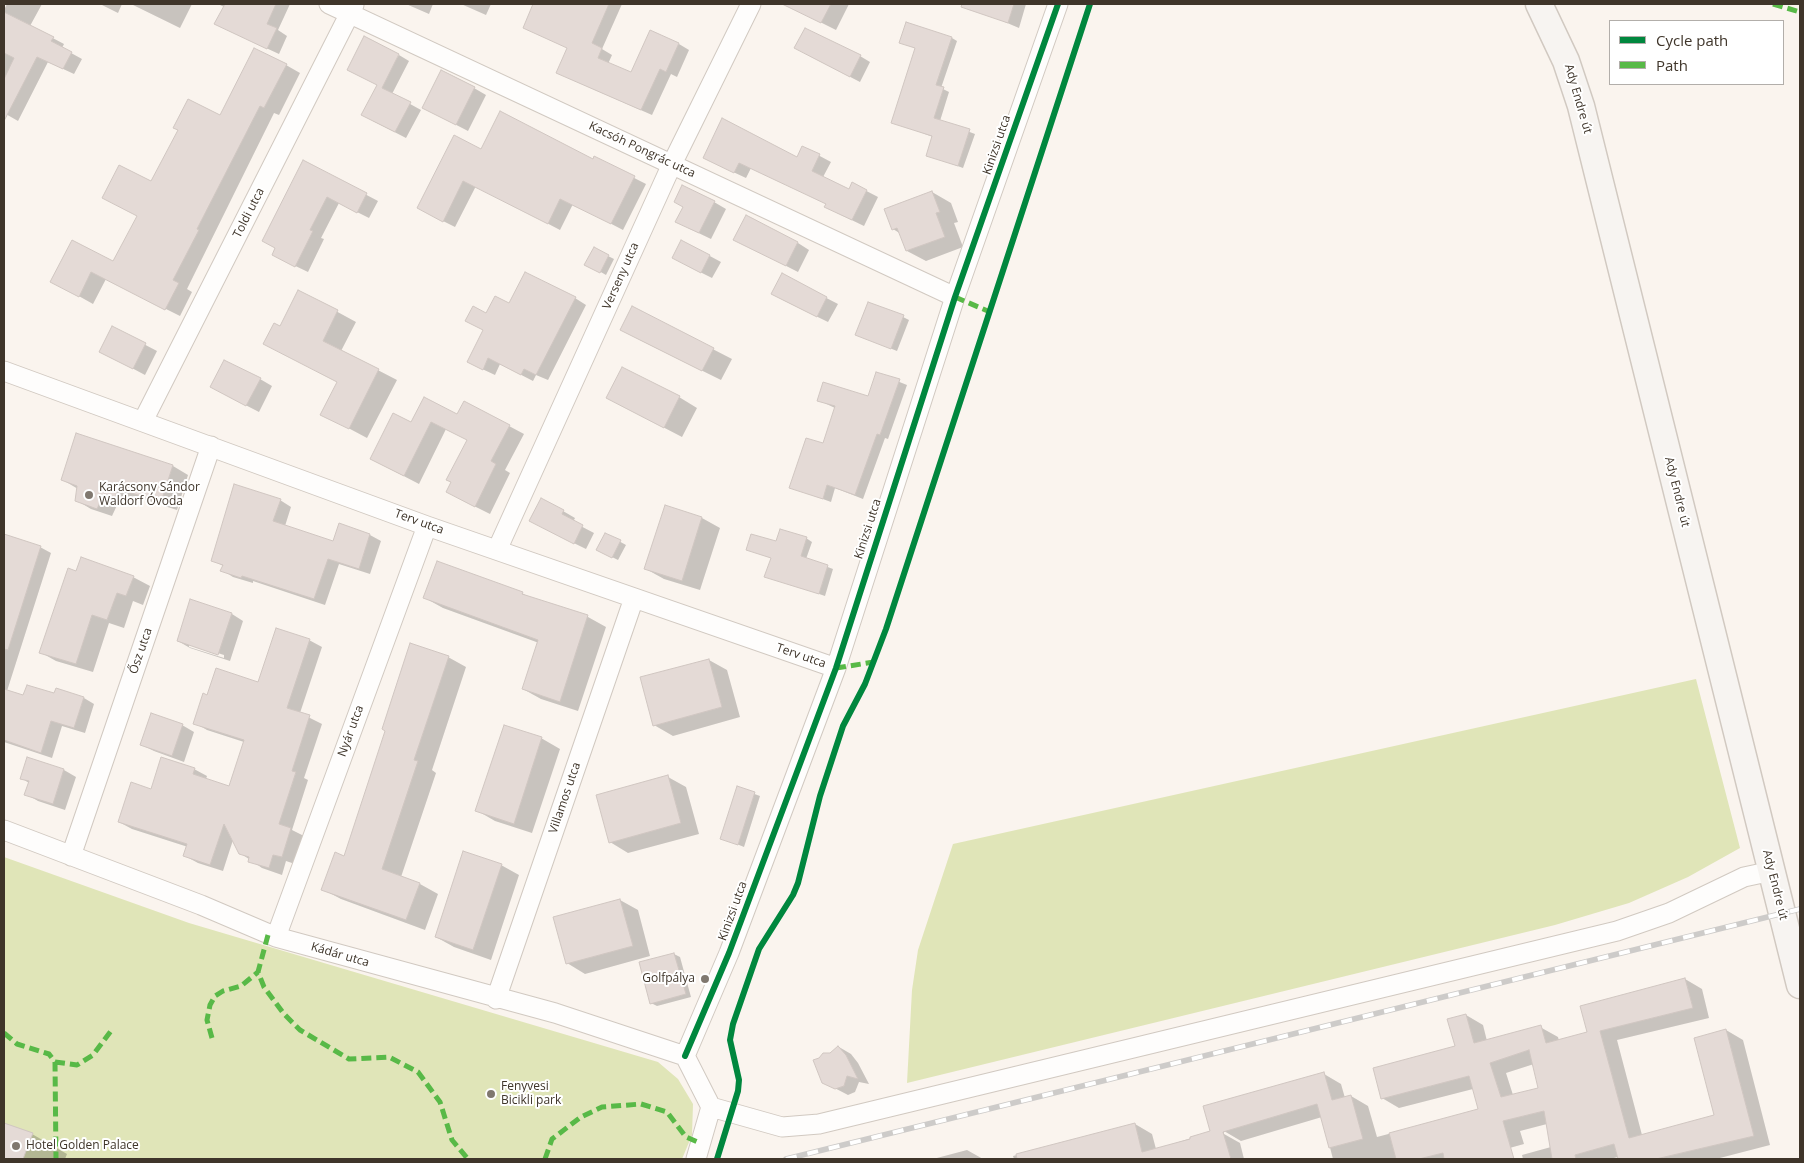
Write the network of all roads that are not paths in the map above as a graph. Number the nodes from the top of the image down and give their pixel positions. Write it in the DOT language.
graph roads {
  1 [pos="328,4"];
  2 [pos="751,4"];
  3 [pos="1058,4"];
  4 [pos="1539,4"];
  5 [pos="353,9"];
  6 [pos="672,164"];
  7 [pos="955,297"];
  8 [pos="4,371"];
  9 [pos="143,421"];
  10 [pos="211,446"];
  11 [pos="427,526"];
  12 [pos="497,550"];
  13 [pos="634,598"];
  14 [pos="836,668"];
  15 [pos="4,830"];
  16 [pos="71,856"];
  17 [pos="1772,871"];
  18 [pos="276,937"];
  19 [pos="1800,985"];
  20 [pos="496,999"];
  21 [pos="685,1056"];
  22 [pos="711,1107"];
  23 [pos="696,1159"];
  1 -- 5 [label="street, Kacsóh Pongrác utca"];
  2 -- 6 [label="street, Verseny utca"];
  3 -- 7 [label="street, Kinizsi utca"];
  4 -- 17 [label="street, Ady Endre út"];
  5 -- 6 [label="street, Kacsóh Pongrác utca"];
  5 -- 9 [label="street, Toldi utca"];
  6 -- 7 [label="street, Kacsóh Pongrác utca"];
  6 -- 12 [label="street, Verseny utca"];
  7 -- 14 [label="street, Kinizsi utca"];
  8 -- 9 [label="street, Terv utca"];
  9 -- 10 [label="street, Terv utca"];
  10 -- 11 [label="street, Terv utca"];
  10 -- 16 [label="street, Ősz utca"];
  11 -- 12 [label="street, Terv utca"];
  11 -- 18 [label="street, Nyár utca"];
  12 -- 13 [label="street, Terv utca"];
  13 -- 14 [label="street, Terv utca"];
  13 -- 20 [label="street, Villamos utca"];
  14 -- 21 [label="street, Kinizsi utca"];
  15 -- 16 [label="street, Kádár utca"];
  16 -- 18 [label="street, Kádár utca"];
  17 -- 19 [label="street, Ady Endre út"];
  17 -- 22 [label="street"];
  18 -- 20 [label="street, Kádár utca"];
  20 -- 21 [label="street, Kádár utca"];
  21 -- 22 [label="street"];
  22 -- 23 [label="street"];
}
